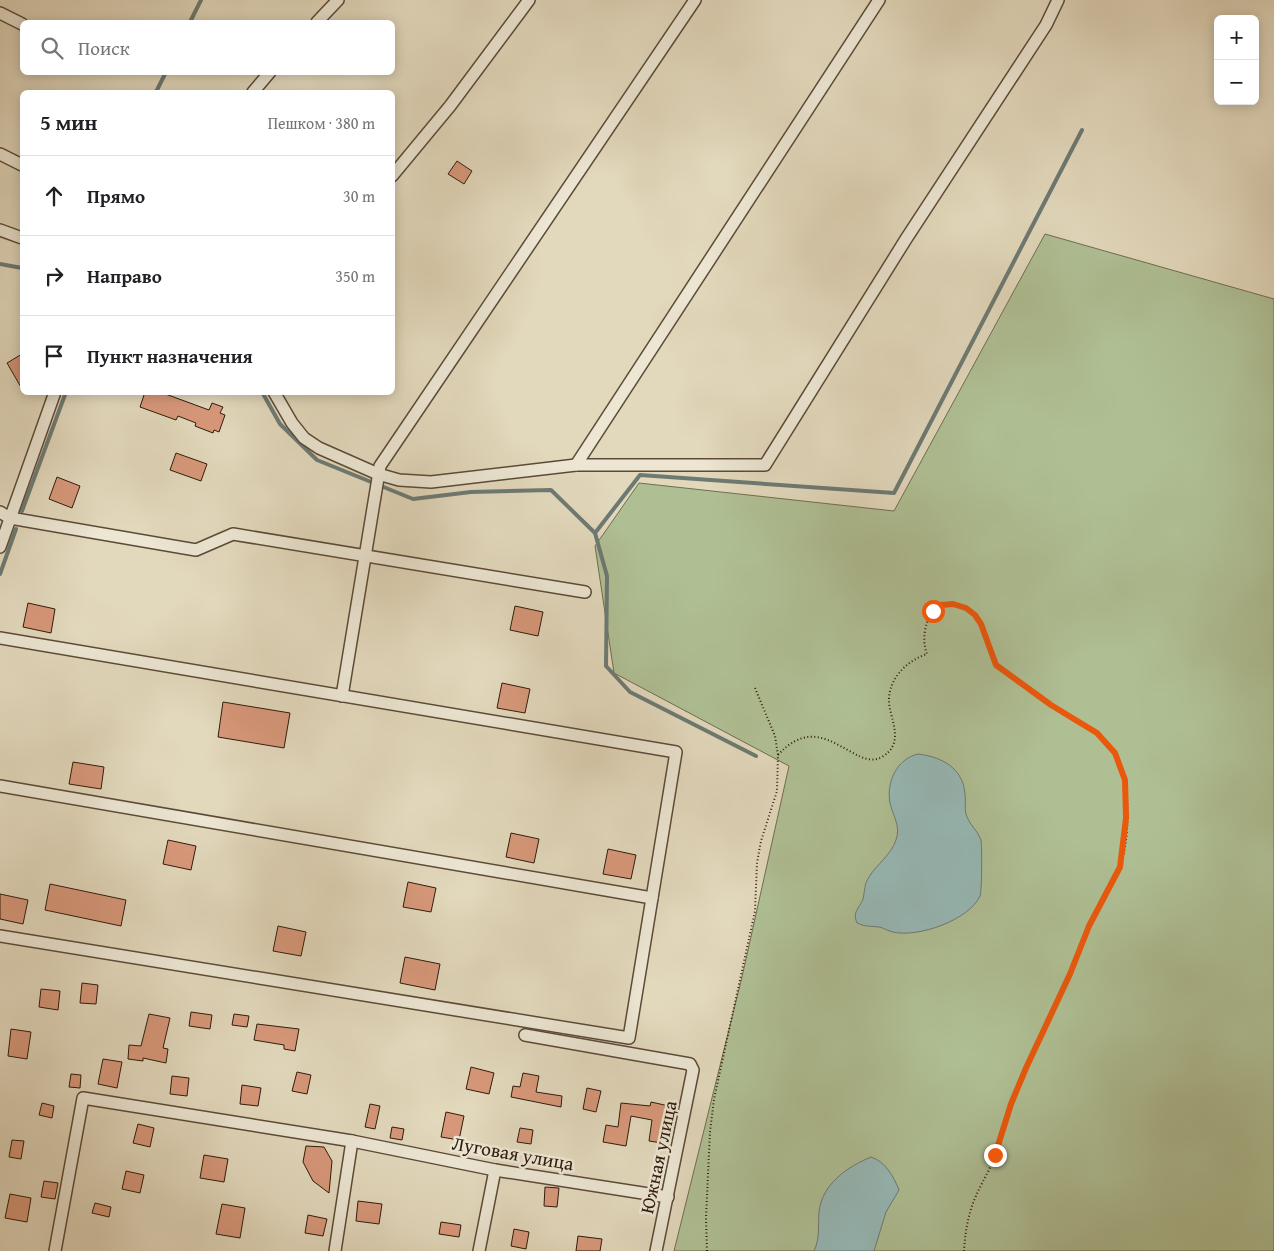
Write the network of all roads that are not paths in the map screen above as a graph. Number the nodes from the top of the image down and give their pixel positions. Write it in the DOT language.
graph roads {
  1 [pos="338,0"];
  2 [pos="529,0"];
  3 [pos="695,0"];
  4 [pos="879,0"];
  5 [pos="1058,0"];
  6 [pos="0,13"];
  7 [pos="319,20"];
  8 [pos="20,23"];
  9 [pos="267,75"];
  10 [pos="255,90"];
  11 [pos="0,154"];
  12 [pos="20,164"];
  13 [pos="395,172"];
  14 [pos="0,230"];
  15 [pos="20,237"];
  16 [pos="54,395"];
  17 [pos="276,395"];
  18 [pos="576,465"];
  19 [pos="378,474"];
  20 [pos="5,515"];
  21 [pos="0,546"];
  22 [pos="365,555"];
  23 [pos="585,592"];
  24 [pos="0,638"];
  25 [pos="342,696"];
  26 [pos="0,786"];
  27 [pos="652,898"];
  28 [pos="0,936"];
  29 [pos="525,1036"];
  30 [pos="352,1141"];
  31 [pos="495,1170"];
  32 [pos="668,1197"];
  33 [pos="55,1251"];
  34 [pos="335,1251"];
  35 [pos="479,1251"];
  36 [pos="656,1251"];
  1 -- 7 [label="street"];
  2 -- 13 [label="street"];
  3 -- 19 [label="street"];
  4 -- 18 [label="street"];
  5 -- 18 [label="street"];
  6 -- 8 [label="street"];
  9 -- 10 [label="street"];
  11 -- 12 [label="street"];
  14 -- 15 [label="street"];
  16 -- 20 [label="street"];
  17 -- 19 [label="street"];
  18 -- 19 [label="street"];
  19 -- 22 [label="street"];
  20 -- 21 [label="street"];
  20 -- 22 [label="street"];
  22 -- 23 [label="street"];
  22 -- 25 [label="street"];
  24 -- 25 [label="street"];
  25 -- 27 [label="street"];
  26 -- 27 [label="street"];
  27 -- 28 [label="street"];
  29 -- 32 [label="street, Южная улица"];
  30 -- 31 [label="street, Луговая улица"];
  30 -- 33 [label="street, Луговая улица"];
  30 -- 34 [label="street"];
  31 -- 32 [label="street, Луговая улица"];
  31 -- 35 [label="street"];
  32 -- 36 [label="street, Южная улица"];
}
